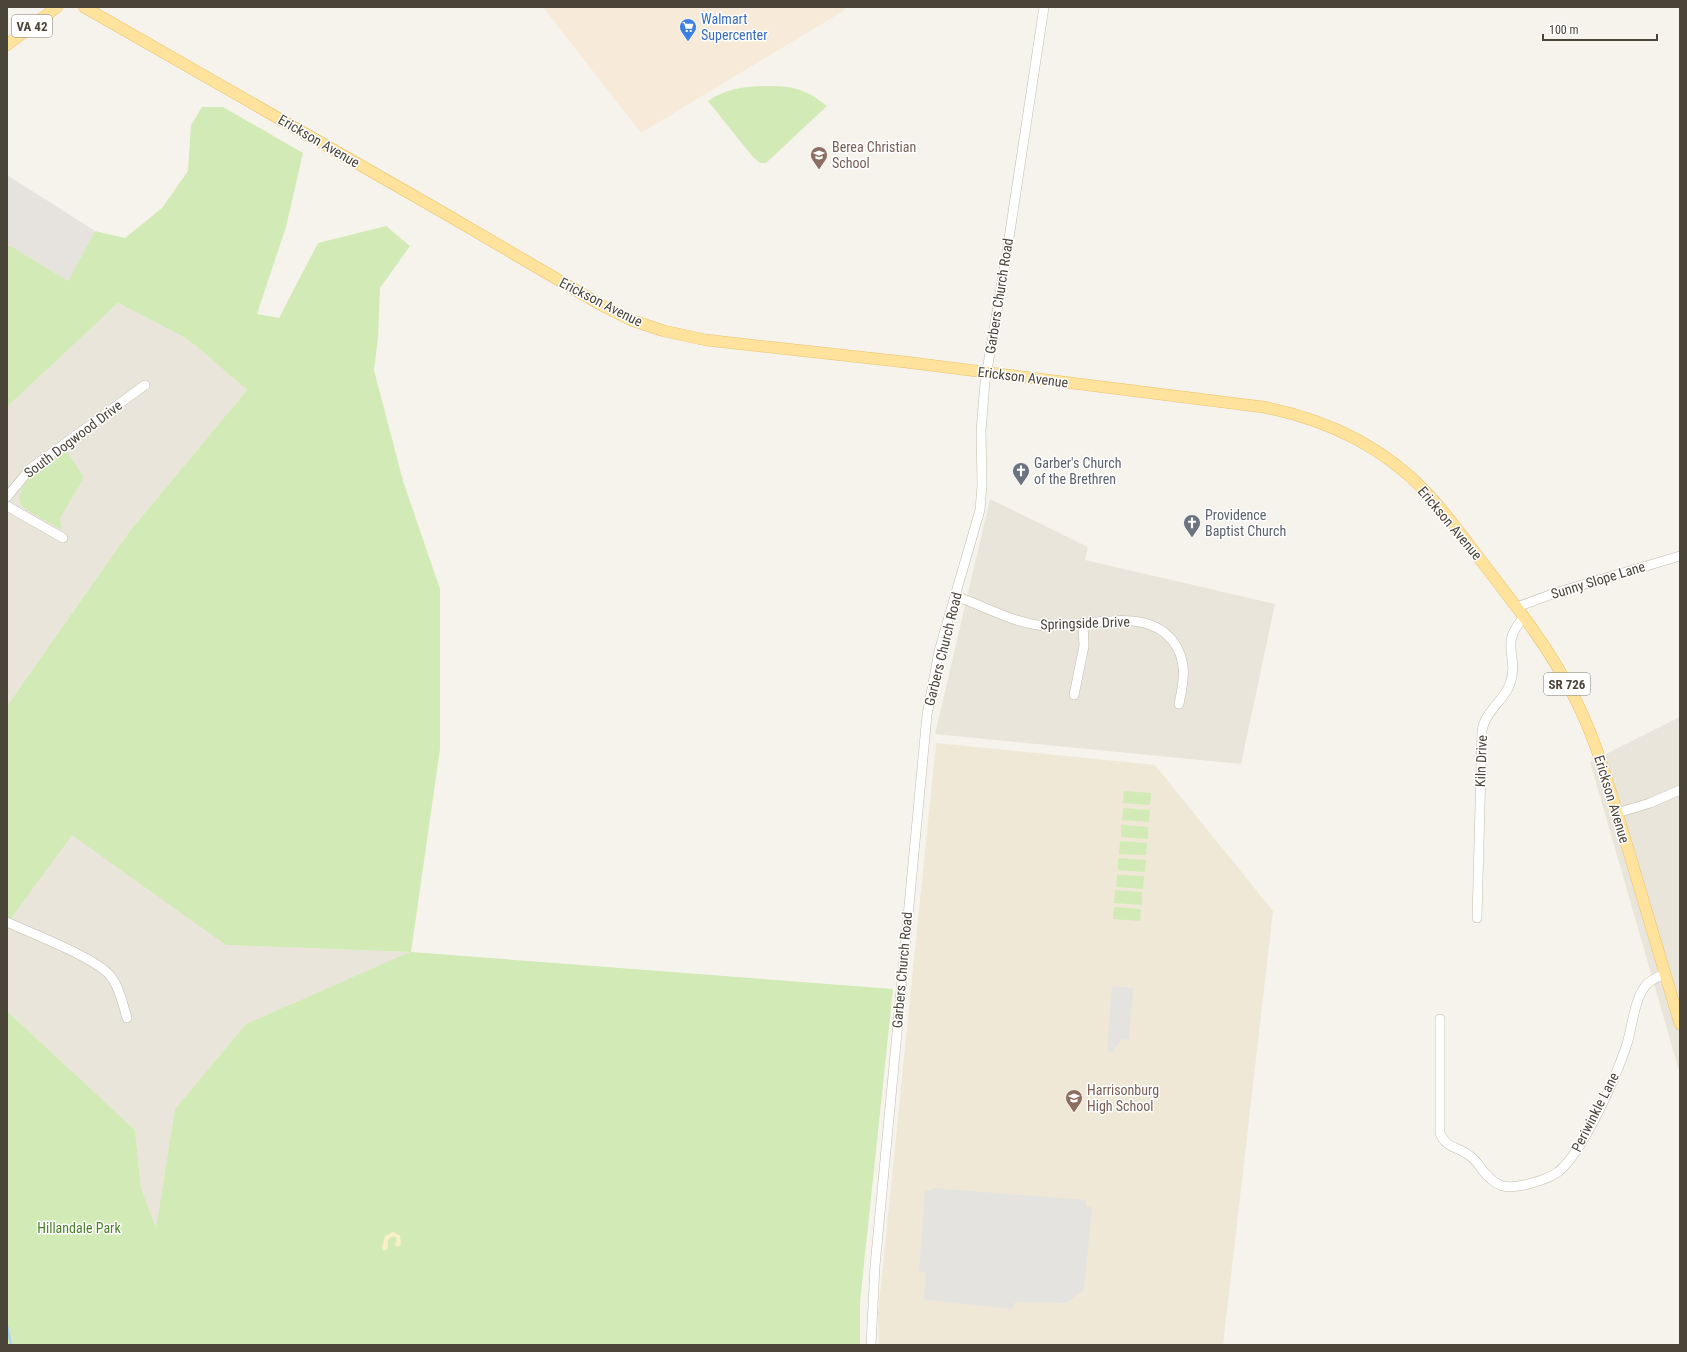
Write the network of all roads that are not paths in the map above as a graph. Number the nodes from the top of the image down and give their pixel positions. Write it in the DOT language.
graph roads {
  1 [pos="57,7"];
  2 [pos="84,7"];
  3 [pos="1044,7"];
  4 [pos="7,45"];
  5 [pos="987,372"];
  6 [pos="145,385"];
  7 [pos="7,497"];
  8 [pos="7,506"];
  9 [pos="63,538"];
  10 [pos="1680,556"];
  11 [pos="955,596"];
  12 [pos="1517,607"];
  13 [pos="1524,617"];
  14 [pos="1083,624"];
  15 [pos="1074,695"];
  16 [pos="1179,704"];
  17 [pos="1680,790"];
  18 [pos="1617,813"];
  19 [pos="1477,918"];
  20 [pos="7,922"];
  21 [pos="1665,974"];
  22 [pos="127,1018"];
  23 [pos="1440,1020"];
  24 [pos="1680,1024"];
  25 [pos="871,1345"];
  1 -- 4 [label="main road, VA 42"];
  2 -- 5 [label="main road, Erickson Avenue"];
  3 -- 5 [label="street, Garbers Church Road"];
  5 -- 11 [label="street, Garbers Church Road"];
  5 -- 12 [label="main road, Erickson Avenue / SR 726"];
  6 -- 7 [label="street, South Dogwood Drive"];
  8 -- 9 [label="street"];
  10 -- 12 [label="street, Sunny Slope Lane"];
  11 -- 14 [label="street, Springside Drive"];
  11 -- 25 [label="street, Garbers Church Road"];
  12 -- 13 [label="main road, Erickson Avenue / SR 726"];
  13 -- 18 [label="main road, Erickson Avenue / SR 726"];
  13 -- 19 [label="street, Kiln Drive"];
  14 -- 15 [label="street"];
  14 -- 16 [label="street, Springside Drive"];
  17 -- 18 [label="street"];
  18 -- 21 [label="main road, Erickson Avenue / SR 726"];
  20 -- 22 [label="street"];
  21 -- 23 [label="street, Periwinkle Lane"];
  21 -- 24 [label="main road, Erickson Avenue / SR 726"];
}
